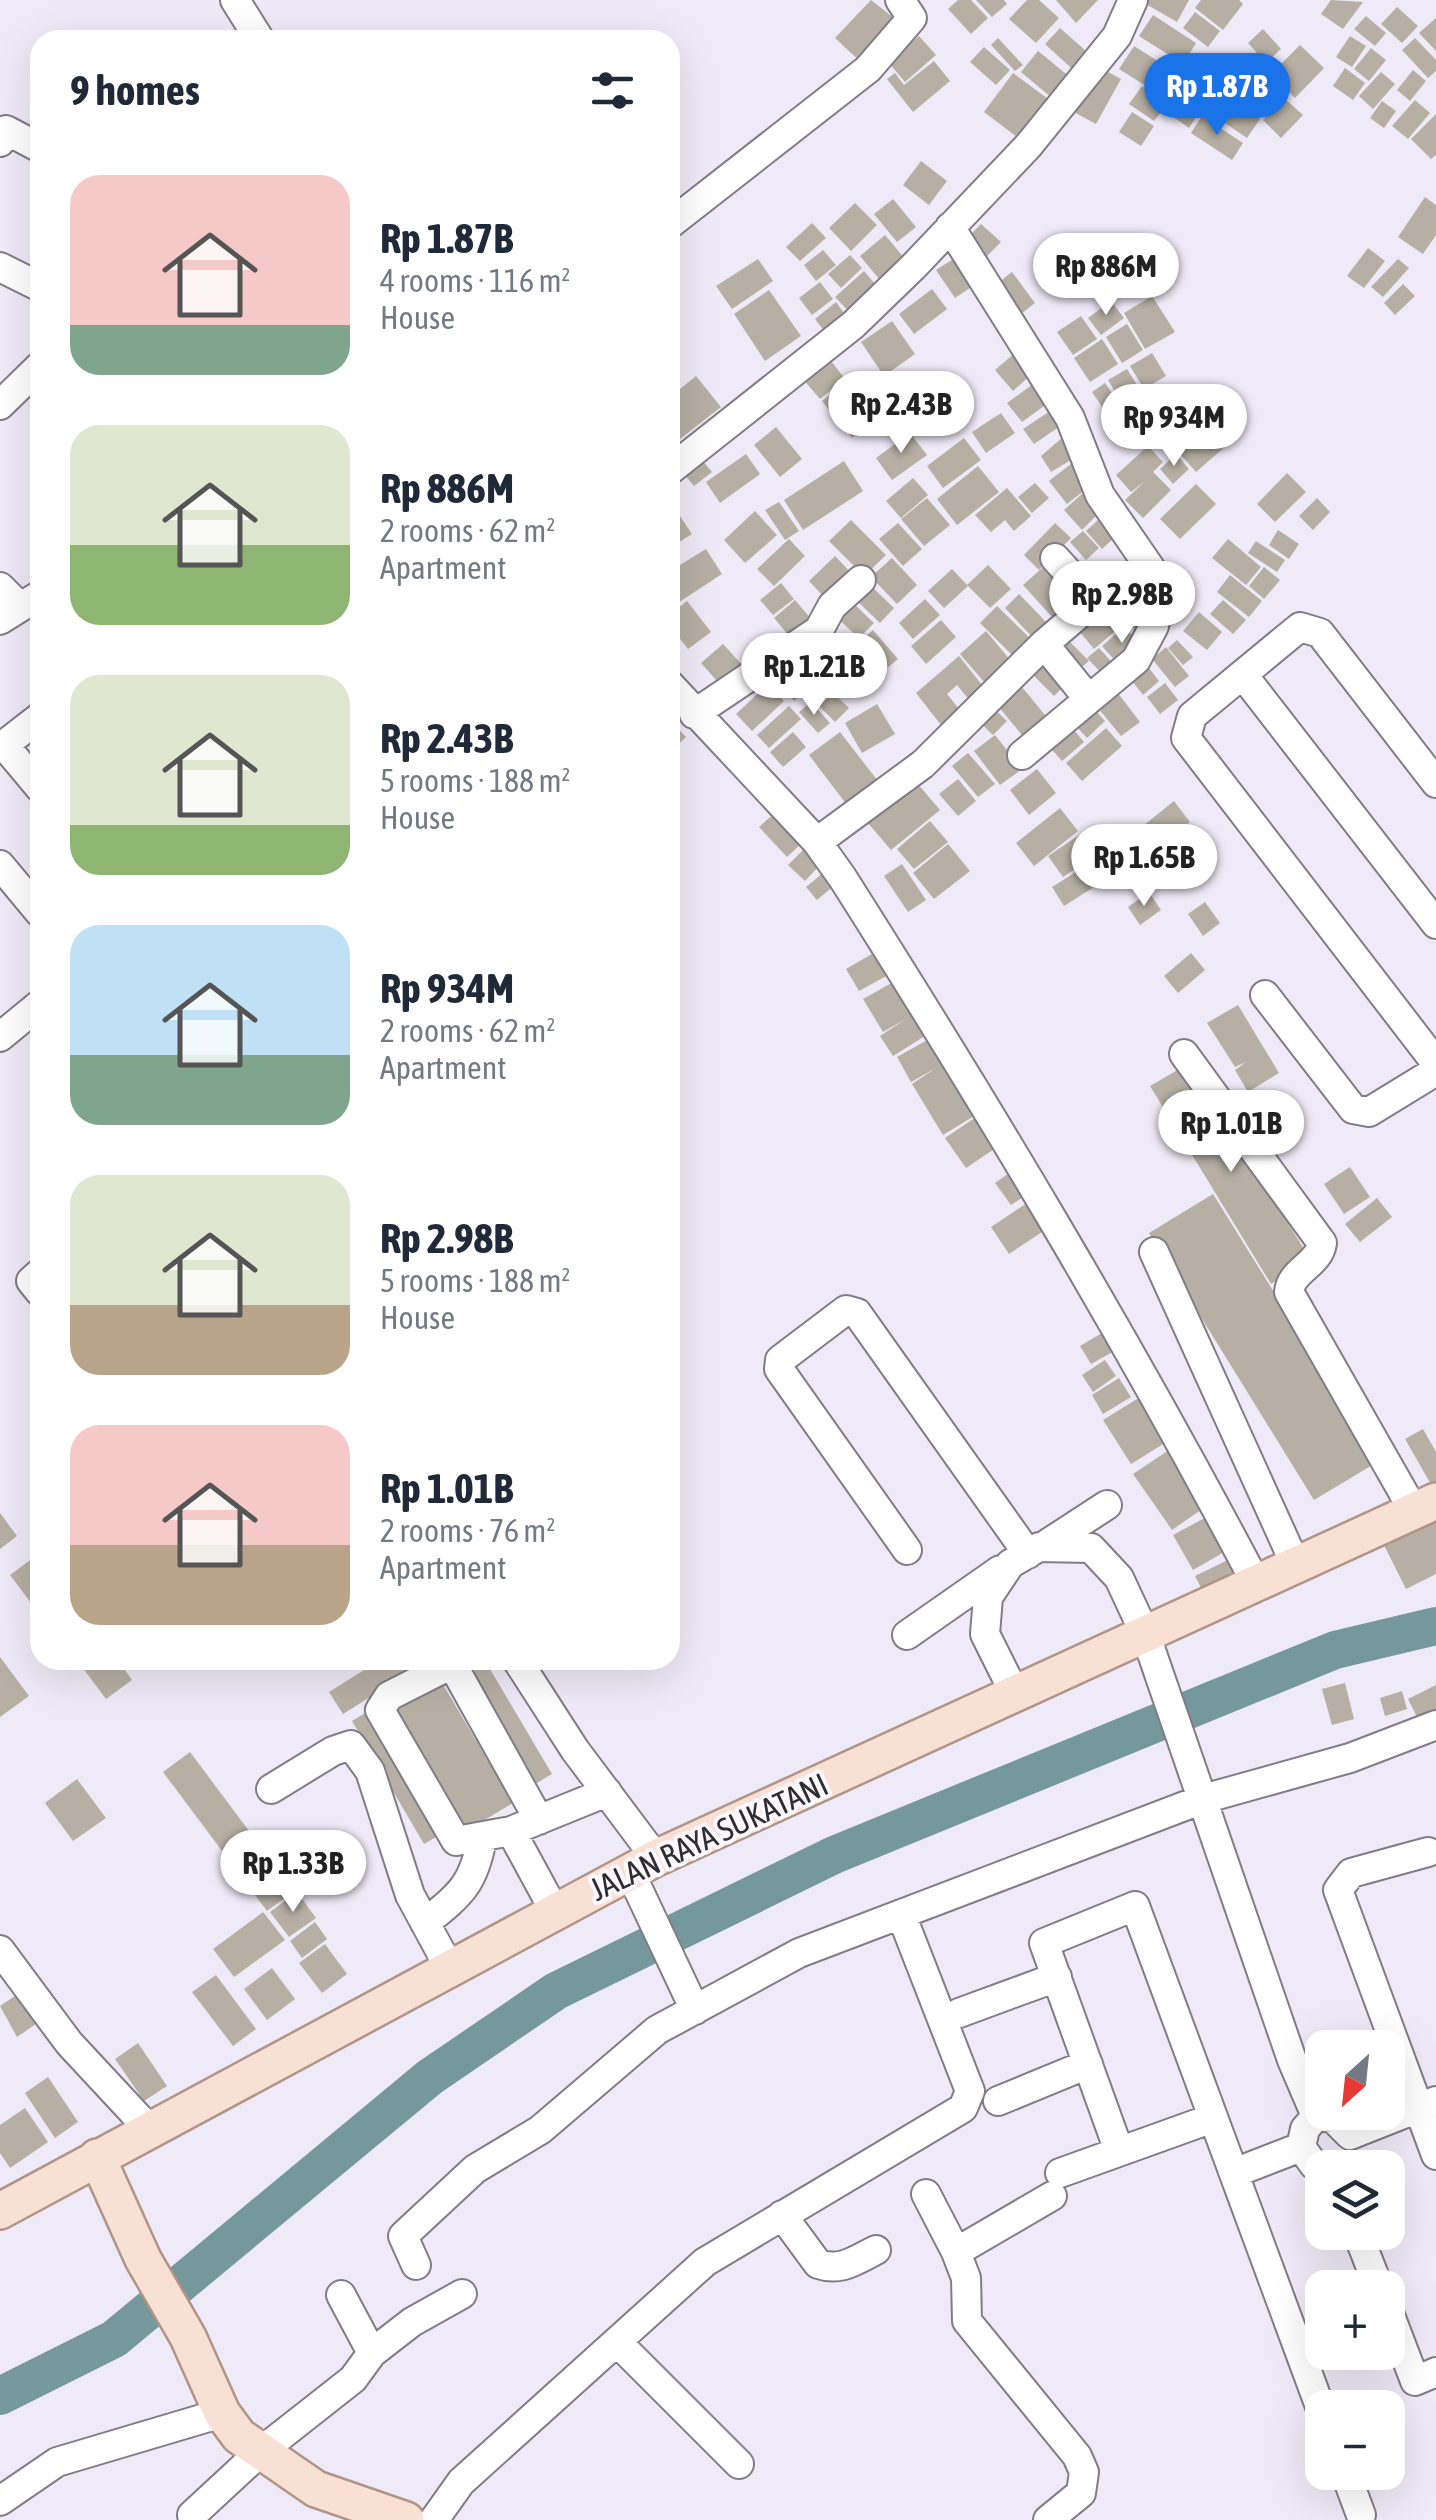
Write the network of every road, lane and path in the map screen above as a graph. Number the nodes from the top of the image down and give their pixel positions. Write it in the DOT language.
graph roads {
  1 [pos="900,0"];
  2 [pos="1133,0"];
  3 [pos="245,5"];
  4 [pos="256,30"];
  5 [pos="0,142"];
  6 [pos="30,143"];
  7 [pos="680,216"];
  8 [pos="950,228"];
  9 [pos="0,267"];
  10 [pos="30,274"];
  11 [pos="680,462"];
  12 [pos="1055,558"];
  13 [pos="861,580"];
  14 [pos="0,587"];
  15 [pos="20,607"];
  16 [pos="1044,644"];
  17 [pos="1243,675"];
  18 [pos="680,697"];
  19 [pos="1087,698"];
  20 [pos="694,714"];
  21 [pos="30,725"];
  22 [pos="2,746"];
  23 [pos="1022,755"];
  24 [pos="30,777"];
  25 [pos="1436,782"];
  26 [pos="817,842"];
  27 [pos="0,865"];
  28 [pos="30,901"];
  29 [pos="1436,924"];
  30 [pos="1265,995"];
  31 [pos="30,1012"];
  32 [pos="0,1037"];
  33 [pos="1184,1054"];
  34 [pos="1436,1067"];
  35 [pos="1154,1252"];
  36 [pos="873,1302"];
  37 [pos="1107,1506"];
  38 [pos="1425,1507"];
  39 [pos="907,1550"];
  40 [pos="1031,1552"];
  41 [pos="1297,1568"];
  42 [pos="1257,1584"];
  43 [pos="907,1635"];
  44 [pos="1146,1636"];
  45 [pos="440,1670"];
  46 [pos="460,1670"];
  47 [pos="524,1670"];
  48 [pos="1016,1696"];
  49 [pos="1436,1725"];
  50 [pos="271,1789"];
  51 [pos="607,1792"];
  52 [pos="1203,1799"];
  53 [pos="539,1820"];
  54 [pos="511,1831"];
  55 [pos="482,1838"];
  56 [pos="1433,1858"];
  57 [pos="643,1878"];
  58 [pos="554,1910"];
  59 [pos="901,1914"];
  60 [pos="425,1923"];
  61 [pos="0,1950"];
  62 [pos="450,1966"];
  63 [pos="1056,1977"];
  64 [pos="695,2010"];
  65 [pos="959,2013"];
  66 [pos="1088,2064"];
  67 [pos="1305,2090"];
  68 [pos="998,2101"];
  69 [pos="1426,2104"];
  70 [pos="1213,2118"];
  71 [pos="149,2129"];
  72 [pos="1307,2130"];
  73 [pos="1347,2130"];
  74 [pos="1350,2134"];
  75 [pos="1302,2147"];
  76 [pos="1347,2150"];
  77 [pos="1119,2151"];
  78 [pos="1305,2152"];
  79 [pos="1436,2156"];
  80 [pos="97,2157"];
  81 [pos="1234,2173"];
  82 [pos="926,2194"];
  83 [pos="0,2212"];
  84 [pos="782,2215"];
  85 [pos="876,2250"];
  86 [pos="956,2252"];
  87 [pos="416,2265"];
  88 [pos="462,2294"];
  89 [pos="341,2295"];
  90 [pos="617,2342"];
  91 [pos="372,2353"];
  92 [pos="1405,2355"];
  93 [pos="1436,2372"];
  94 [pos="1314,2390"];
  95 [pos="222,2414"];
  96 [pos="259,2453"];
  97 [pos="739,2464"];
  98 [pos="1352,2490"];
  99 [pos="0,2502"];
  100 [pos="1361,2515"];
  101 [pos="192,2516"];
  102 [pos="406,2520"];
  103 [pos="434,2520"];
  104 [pos="1048,2520"];
  1 -- 7 [label="street"];
  2 -- 8 [label="street"];
  3 -- 4 [label="street"];
  5 -- 6 [label="street"];
  8 -- 11 [label="street"];
  8 -- 19 [label="street"];
  9 -- 10 [label="street"];
  12 -- 16 [label="street"];
  13 -- 20 [label="street"];
  14 -- 15 [label="street"];
  16 -- 19 [label="street"];
  16 -- 26 [label="street"];
  17 -- 25 [label="street"];
  17 -- 29 [label="street"];
  17 -- 34 [label="street"];
  18 -- 20 [label="street"];
  19 -- 23 [label="street"];
  20 -- 26 [label="street"];
  21 -- 22 [label="street"];
  22 -- 24 [label="street"];
  26 -- 42 [label="street"];
  27 -- 28 [label="street"];
  30 -- 34 [label="street"];
  31 -- 32 [label="street"];
  33 -- 38 [label="street"];
  35 -- 41 [label="street"];
  36 -- 40 [label="street"];
  37 -- 40 [label="street"];
  38 -- 41 [label="main road, JALAN RAYA SUKATANI"];
  39 -- 40 [label="street"];
  40 -- 43 [label="street"];
  40 -- 44 [label="street"];
  40 -- 48 [label="street"];
  41 -- 42 [label="main road, JALAN RAYA SUKATANI"];
  42 -- 44 [label="main road, JALAN RAYA SUKATANI"];
  44 -- 48 [label="main road, JALAN RAYA SUKATANI"];
  44 -- 52 [label="street"];
  45 -- 55 [label="street"];
  46 -- 53 [label="street"];
  47 -- 51 [label="street"];
  48 -- 57 [label="main road, JALAN RAYA SUKATANI"];
  49 -- 52 [label="street"];
  50 -- 60 [label="street"];
  51 -- 53 [label="street"];
  51 -- 57 [label="street"];
  52 -- 59 [label="street"];
  52 -- 67 [label="street"];
  53 -- 54 [label="street"];
  54 -- 55 [label="street"];
  54 -- 58 [label="street"];
  55 -- 60 [label="street"];
  56 -- 69 [label="street"];
  57 -- 58 [label="main road, JALAN RAYA SUKATANI"];
  57 -- 64 [label="street"];
  58 -- 62 [label="main road, JALAN RAYA SUKATANI"];
  59 -- 64 [label="street"];
  59 -- 84 [label="street"];
  60 -- 62 [label="street"];
  61 -- 71 [label="street"];
  62 -- 71 [label="main road, JALAN RAYA SUKATANI"];
  63 -- 65 [label="street"];
  63 -- 66 [label="street"];
  63 -- 70 [label="street"];
  64 -- 87 [label="street"];
  66 -- 68 [label="street"];
  66 -- 77 [label="street"];
  69 -- 74 [label="street"];
  69 -- 79 [label="street"];
  70 -- 77 [label="street"];
  70 -- 81 [label="street"];
  71 -- 80 [label="main road, JALAN RAYA SUKATANI"];
  72 -- 75 [label="street"];
  73 -- 74 [label="street"];
  74 -- 76 [label="street"];
  75 -- 78 [label="street"];
  75 -- 81 [label="street"];
  77 -- 86 [label="street"];
  80 -- 83 [label="main road, JALAN RAYA SUKATANI"];
  80 -- 95 [label="main road"];
  81 -- 94 [label="street"];
  82 -- 86 [label="street"];
  84 -- 85 [label="street"];
  84 -- 90 [label="street"];
  86 -- 104 [label="street"];
  88 -- 91 [label="street"];
  89 -- 91 [label="street"];
  90 -- 97 [label="street"];
  90 -- 103 [label="street"];
  91 -- 96 [label="street"];
  92 -- 93 [label="street"];
  95 -- 96 [label="main road"];
  95 -- 99 [label="street"];
  96 -- 101 [label="street"];
  96 -- 102 [label="main road"];
  98 -- 100 [label="street"];
}
